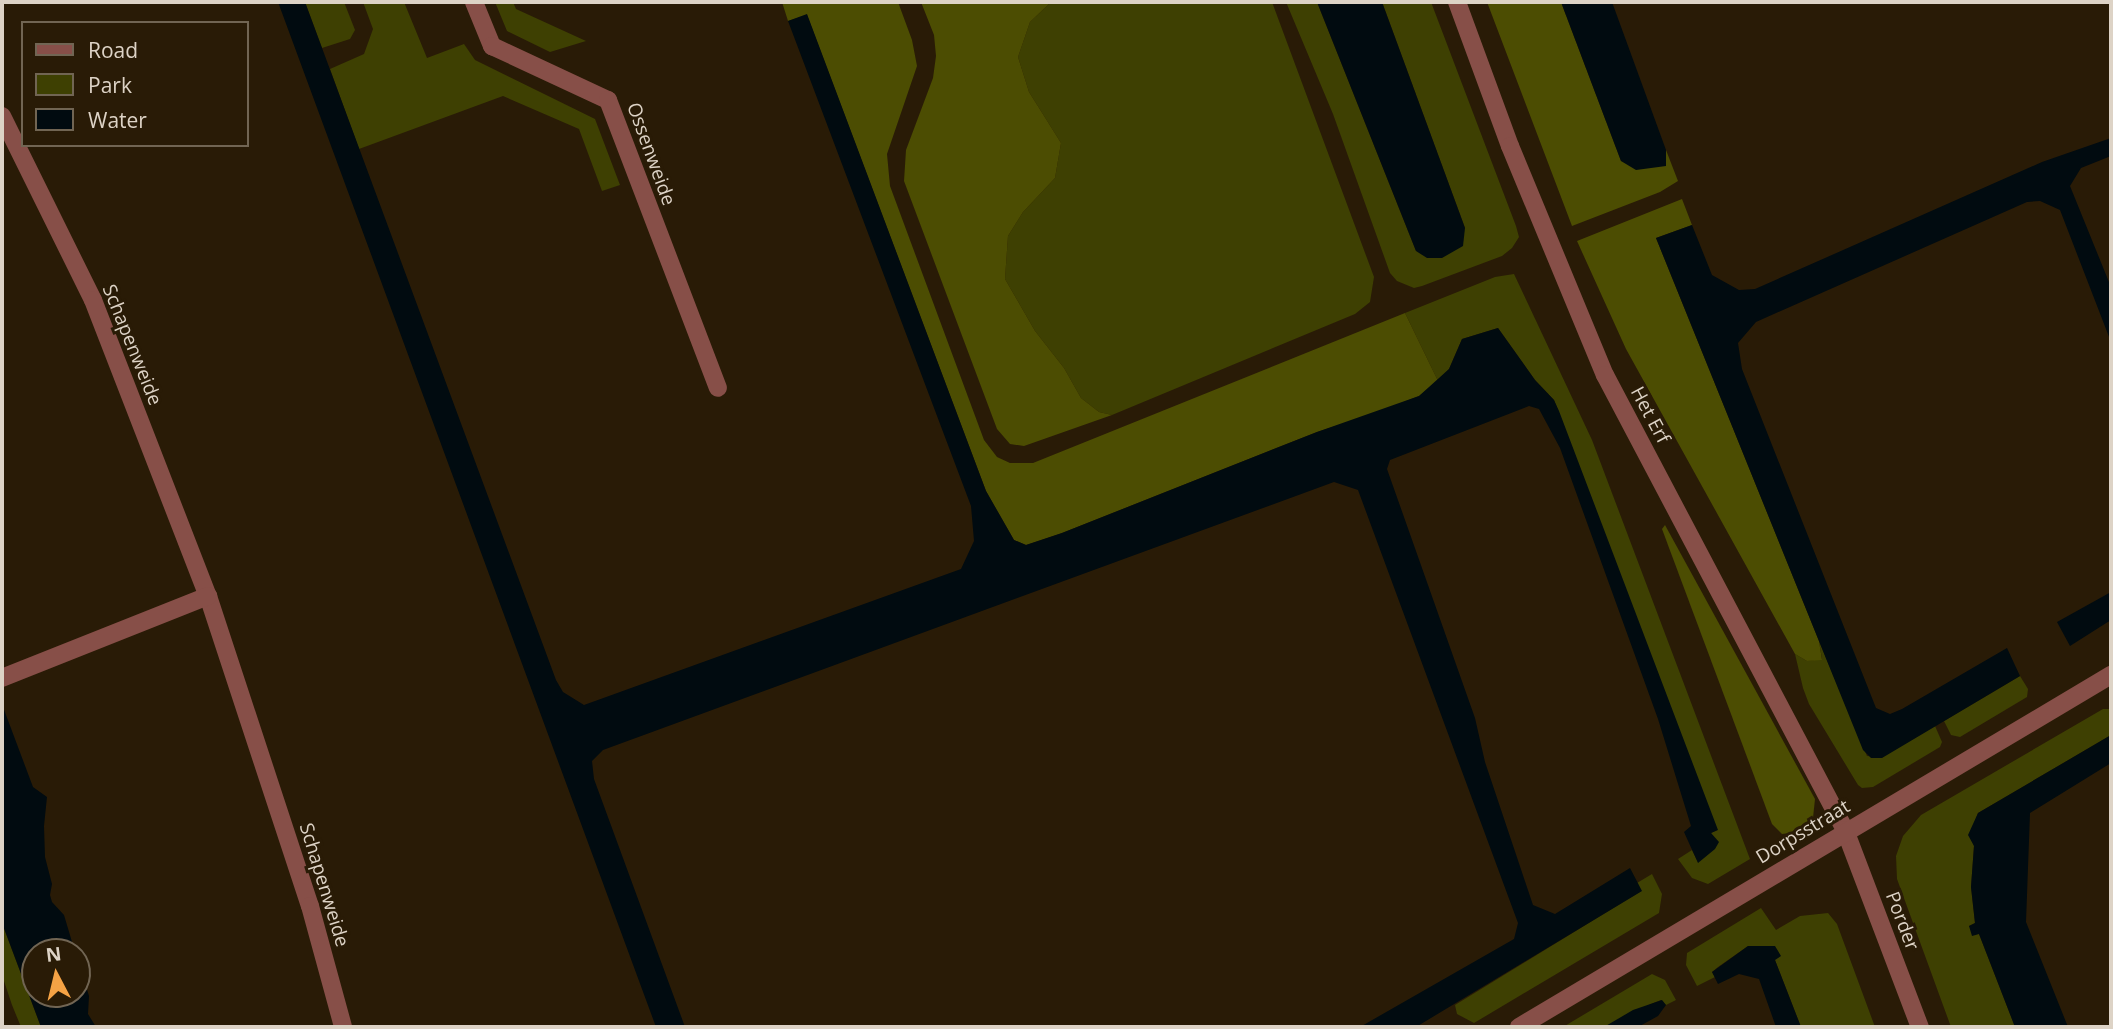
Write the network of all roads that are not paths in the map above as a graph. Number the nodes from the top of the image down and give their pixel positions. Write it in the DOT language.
graph roads {
  1 [pos="474,2"];
  2 [pos="1457,2"];
  3 [pos="2,116"];
  4 [pos="718,388"];
  5 [pos="208,596"];
  6 [pos="2111,675"];
  7 [pos="2,678"];
  8 [pos="1845,830"];
  9 [pos="343,1027"];
  10 [pos="1519,1027"];
  11 [pos="1920,1027"];
  1 -- 4 [label="street, Ossenweide"];
  2 -- 8 [label="street, Het Erf"];
  3 -- 5 [label="street, Schapenweide"];
  5 -- 7 [label="street"];
  5 -- 9 [label="street, Schapenweide"];
  6 -- 8 [label="street, Dorpsstraat"];
  8 -- 10 [label="street, Dorpsstraat"];
  8 -- 11 [label="street, Porder"];
}
